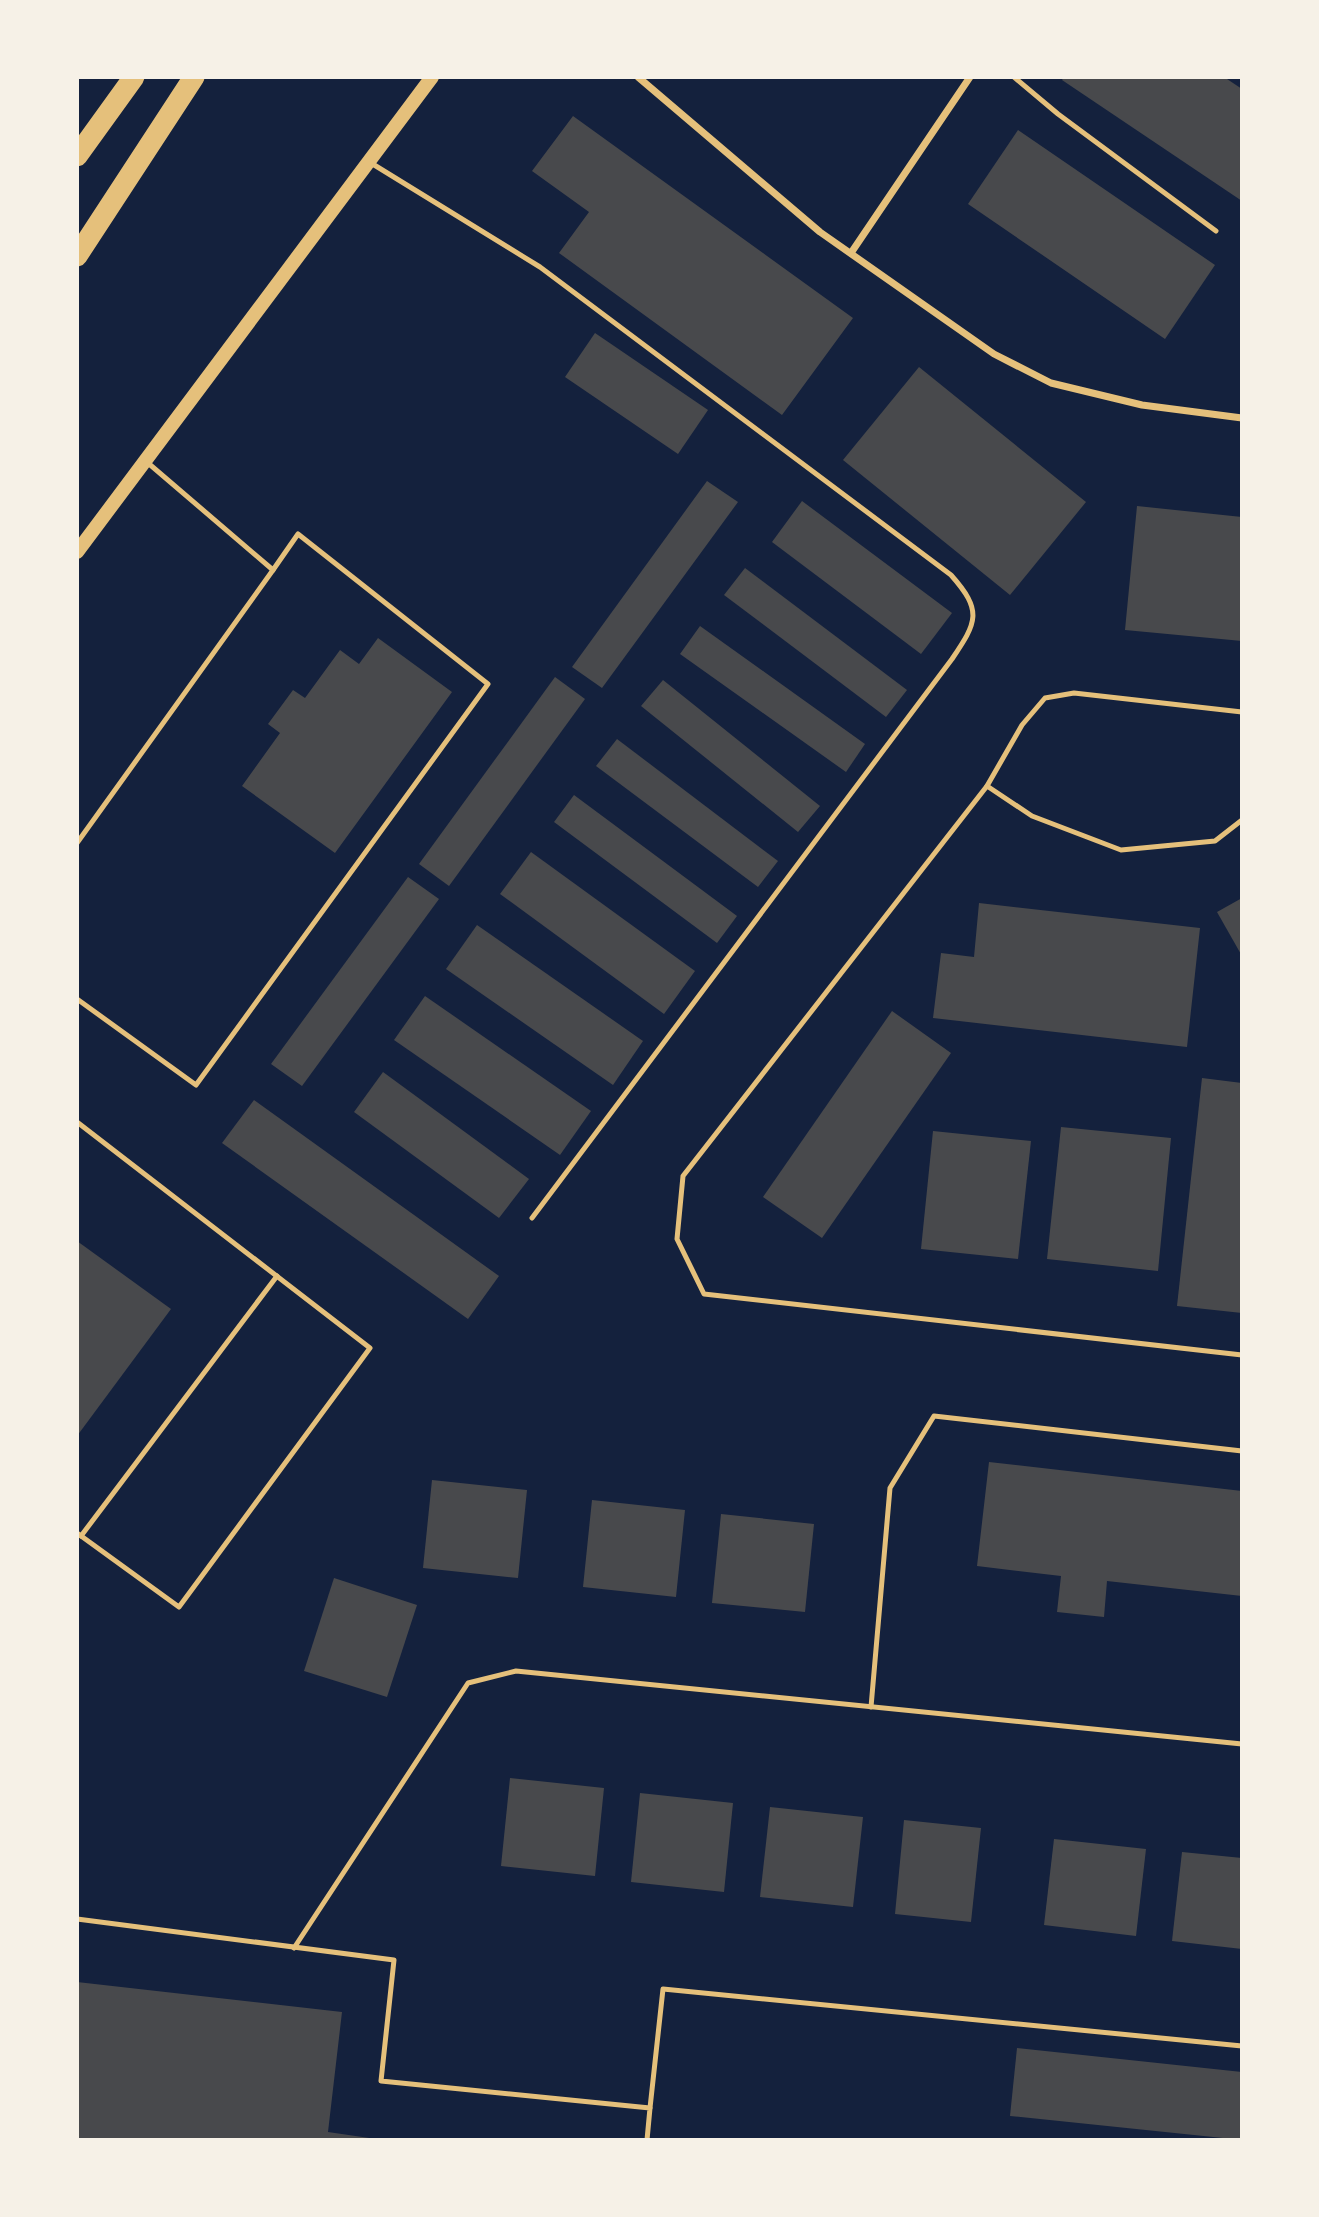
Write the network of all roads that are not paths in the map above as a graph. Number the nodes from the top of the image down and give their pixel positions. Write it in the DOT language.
graph roads {
  1 [pos="134,77"];
  2 [pos="194,77"];
  3 [pos="432,77"];
  4 [pos="638,77"];
  5 [pos="970,77"];
  6 [pos="1014,77"];
  7 [pos="77,156"];
  8 [pos="369,162"];
  9 [pos="1216,231"];
  10 [pos="851,253"];
  11 [pos="77,256"];
  12 [pos="1242,418"];
  13 [pos="145,460"];
  14 [pos="77,552"];
  15 [pos="273,570"];
  16 [pos="1242,712"];
  17 [pos="987,786"];
  18 [pos="1242,820"];
  19 [pos="77,843"];
  20 [pos="77,999"];
  21 [pos="77,1122"];
  22 [pos="532,1218"];
  23 [pos="277,1276"];
  24 [pos="1242,1355"];
  25 [pos="1242,1451"];
  26 [pos="79,1534"];
  27 [pos="871,1707"];
  28 [pos="1242,1744"];
  29 [pos="77,1919"];
  30 [pos="293,1948"];
  31 [pos="1242,2046"];
  32 [pos="650,2108"];
  33 [pos="647,2140"];
  1 -- 7 [label="highway"];
  2 -- 11 [label="highway"];
  3 -- 8 [label="main road"];
  4 -- 10 [label="street"];
  5 -- 10 [label="street"];
  6 -- 9 [label="lane"];
  8 -- 13 [label="main road"];
  8 -- 22 [label="lane"];
  10 -- 12 [label="street"];
  13 -- 14 [label="main road"];
  13 -- 15 [label="lane"];
  15 -- 19 [label="lane"];
  15 -- 20 [label="lane"];
  16 -- 17 [label="lane"];
  17 -- 18 [label="lane"];
  17 -- 24 [label="lane"];
  21 -- 23 [label="lane"];
  23 -- 26 [label="lane"];
  23 -- 26 [label="lane"];
  25 -- 27 [label="lane"];
  27 -- 28 [label="lane"];
  27 -- 30 [label="lane"];
  29 -- 30 [label="lane"];
  30 -- 32 [label="lane"];
  31 -- 32 [label="lane"];
  32 -- 33 [label="lane"];
}
